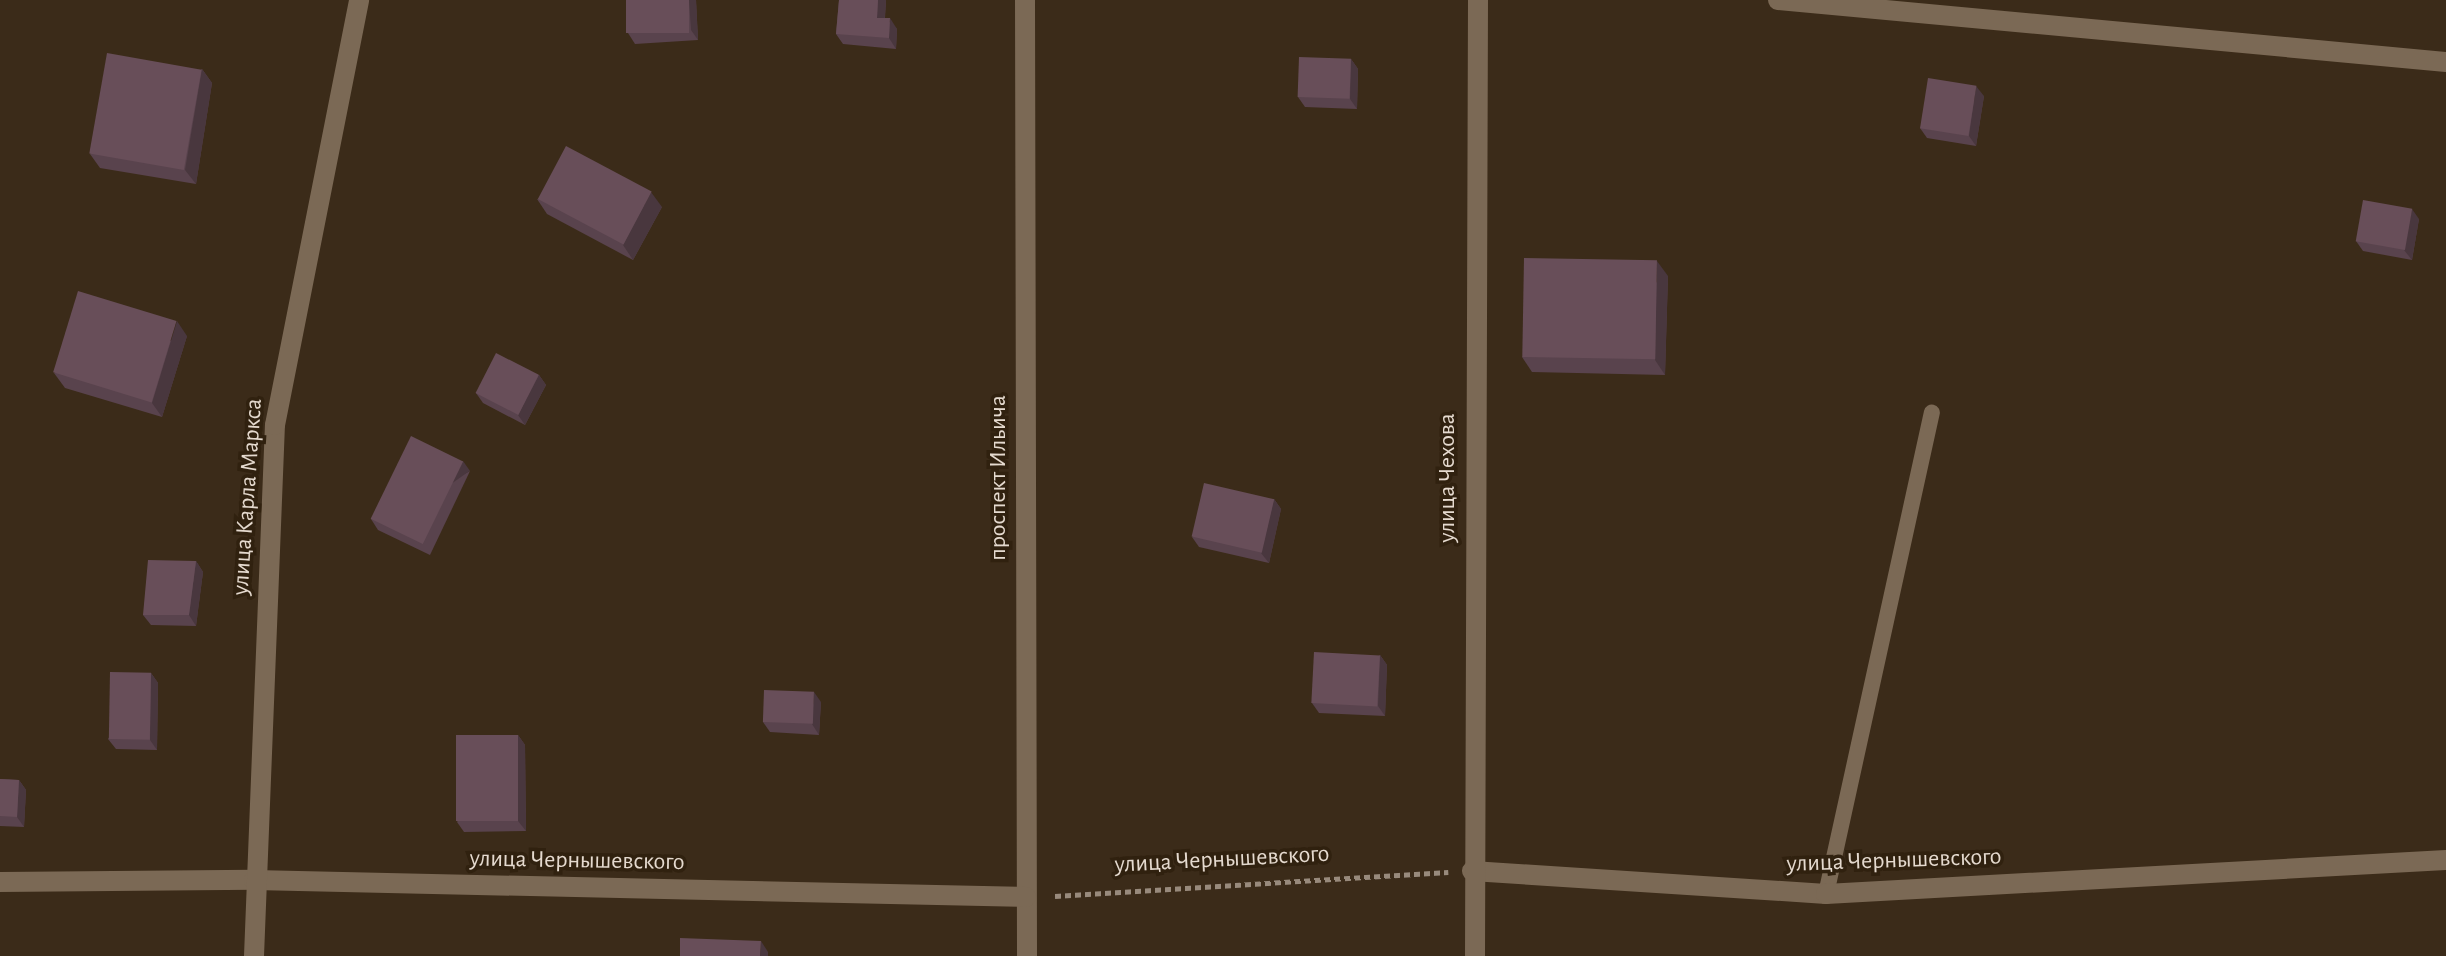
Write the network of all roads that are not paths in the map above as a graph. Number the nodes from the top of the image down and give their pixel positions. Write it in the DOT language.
graph roads {
  1 [pos="359,0"];
  2 [pos="1025,0"];
  3 [pos="1478,0"];
  4 [pos="1778,0"];
  5 [pos="2446,62"];
  6 [pos="1932,413"];
  7 [pos="2446,860"];
  8 [pos="1472,871"];
  9 [pos="254,880"];
  10 [pos="0,882"];
  11 [pos="1826,894"];
  12 [pos="1026,897"];
  13 [pos="254,956"];
  14 [pos="1027,956"];
  15 [pos="1475,956"];
  1 -- 9 [label="street, улица Карла Маркса"];
  2 -- 12 [label="street, проспект Ильича"];
  3 -- 8 [label="street, улица Чехова"];
  4 -- 5 [label="street"];
  6 -- 11 [label="lane"];
  7 -- 11 [label="street, улица Чернышевского"];
  8 -- 11 [label="street, улица Чернышевского"];
  8 -- 15 [label="street, улица Чехова"];
  9 -- 10 [label="street, улица Чернышевского"];
  9 -- 12 [label="street, улица Чернышевского"];
  9 -- 13 [label="street, улица Карла Маркса"];
  12 -- 14 [label="street, проспект Ильича"];
}
